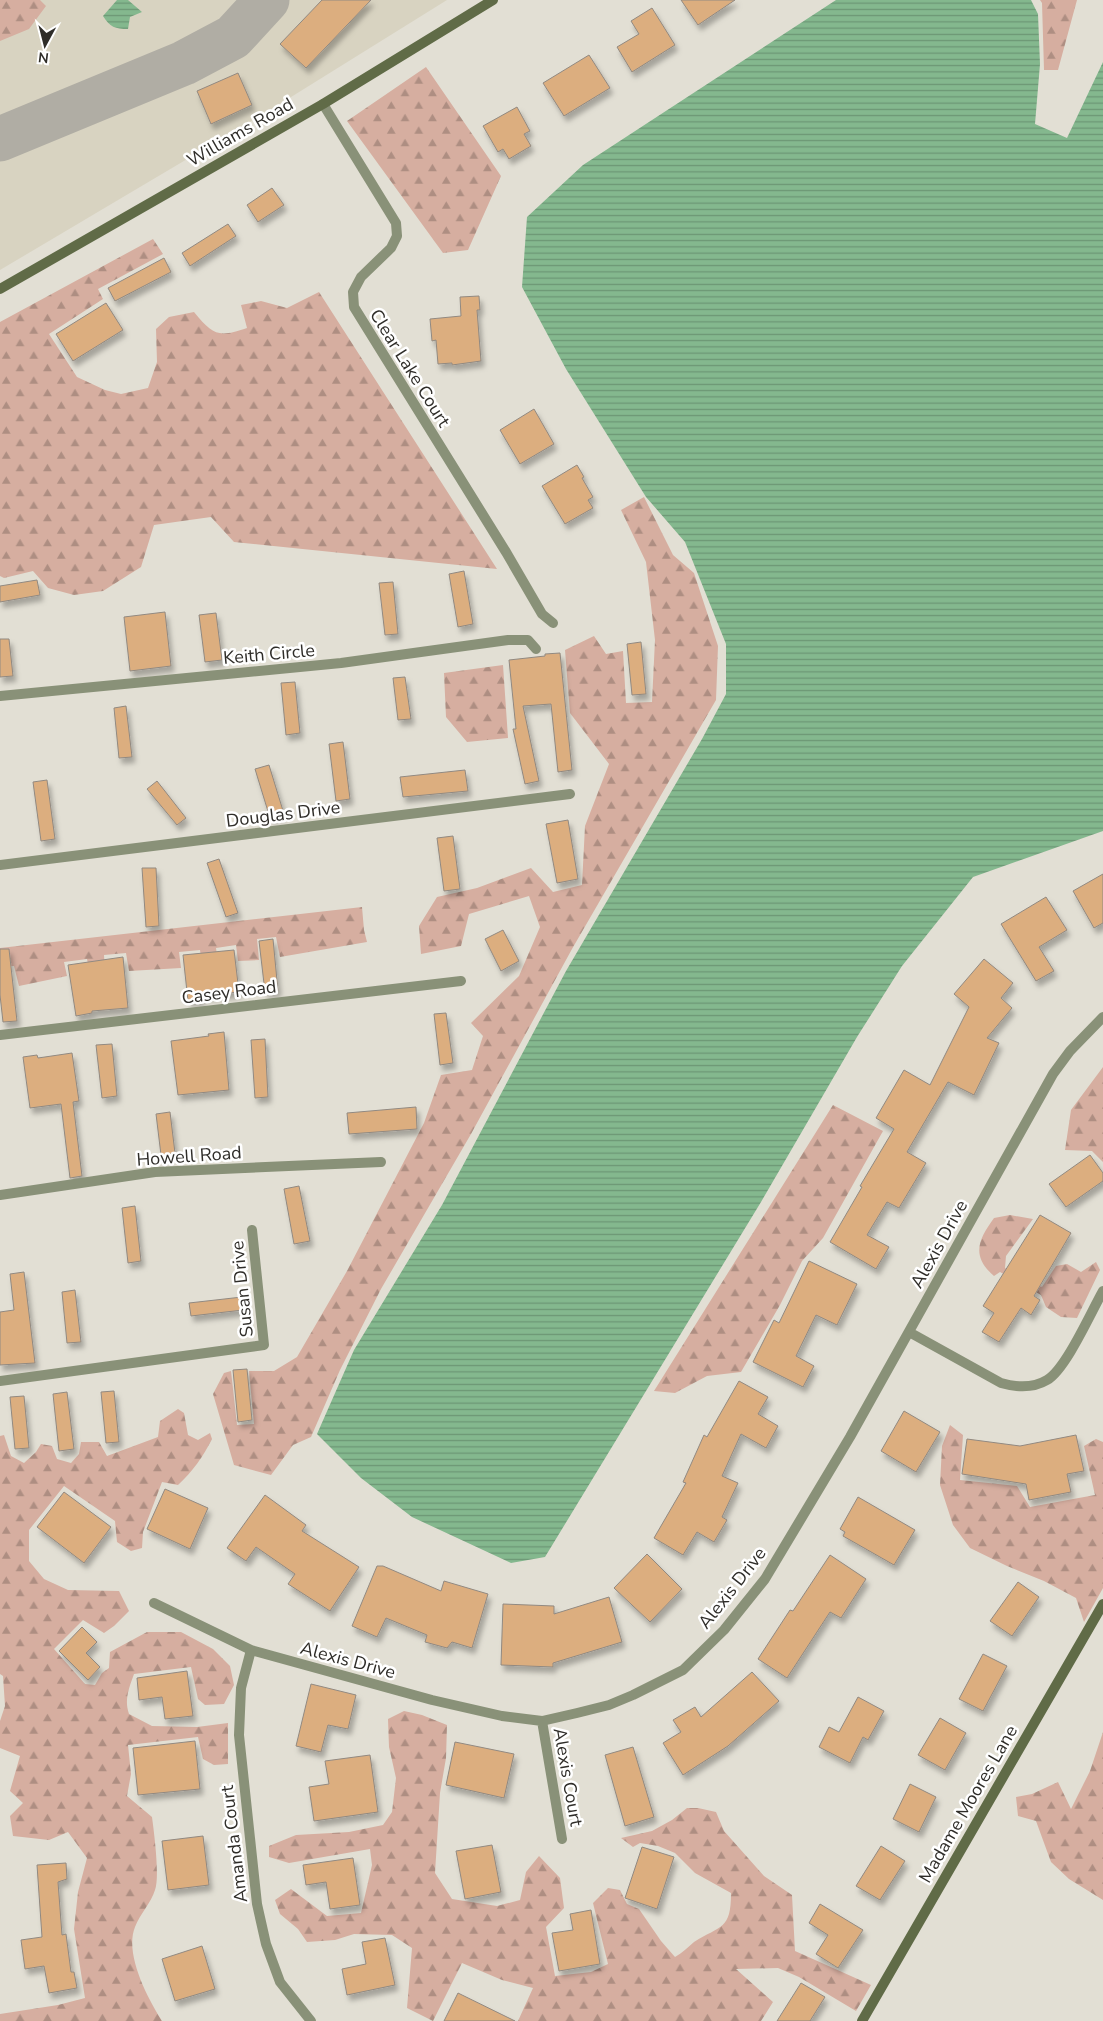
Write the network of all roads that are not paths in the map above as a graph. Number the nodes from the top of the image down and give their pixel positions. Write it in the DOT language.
graph roads {
  1 [pos="492,0"];
  2 [pos="323,104"];
  3 [pos="0,289"];
  4 [pos="553,622"];
  5 [pos="536,649"];
  6 [pos="0,696"];
  7 [pos="570,794"];
  8 [pos="0,865"];
  9 [pos="461,981"];
  10 [pos="1103,1017"];
  11 [pos="0,1035"];
  12 [pos="381,1162"];
  13 [pos="0,1195"];
  14 [pos="252,1230"];
  15 [pos="1103,1291"];
  16 [pos="909,1332"];
  17 [pos="0,1381"];
  18 [pos="154,1603"];
  19 [pos="1103,1604"];
  20 [pos="251,1650"];
  21 [pos="542,1721"];
  22 [pos="562,1839"];
  23 [pos="311,2021"];
  24 [pos="862,2021"];
  1 -- 2 [label="street, Williams Road"];
  2 -- 3 [label="street, Williams Road"];
  2 -- 4 [label="street, Clear Lake Court"];
  5 -- 6 [label="street, Keith Circle"];
  7 -- 8 [label="street, Douglas Drive"];
  9 -- 11 [label="street, Casey Road"];
  10 -- 16 [label="street, Alexis Drive"];
  12 -- 13 [label="street, Howell Road"];
  14 -- 17 [label="street, Susan Drive"];
  15 -- 16 [label="street"];
  16 -- 21 [label="street, Alexis Drive"];
  18 -- 20 [label="street, Alexis Drive"];
  19 -- 24 [label="street, Madame Moores Lane"];
  20 -- 21 [label="street, Alexis Drive"];
  20 -- 23 [label="street, Amanda Court"];
  21 -- 22 [label="street, Alexis Court"];
}
